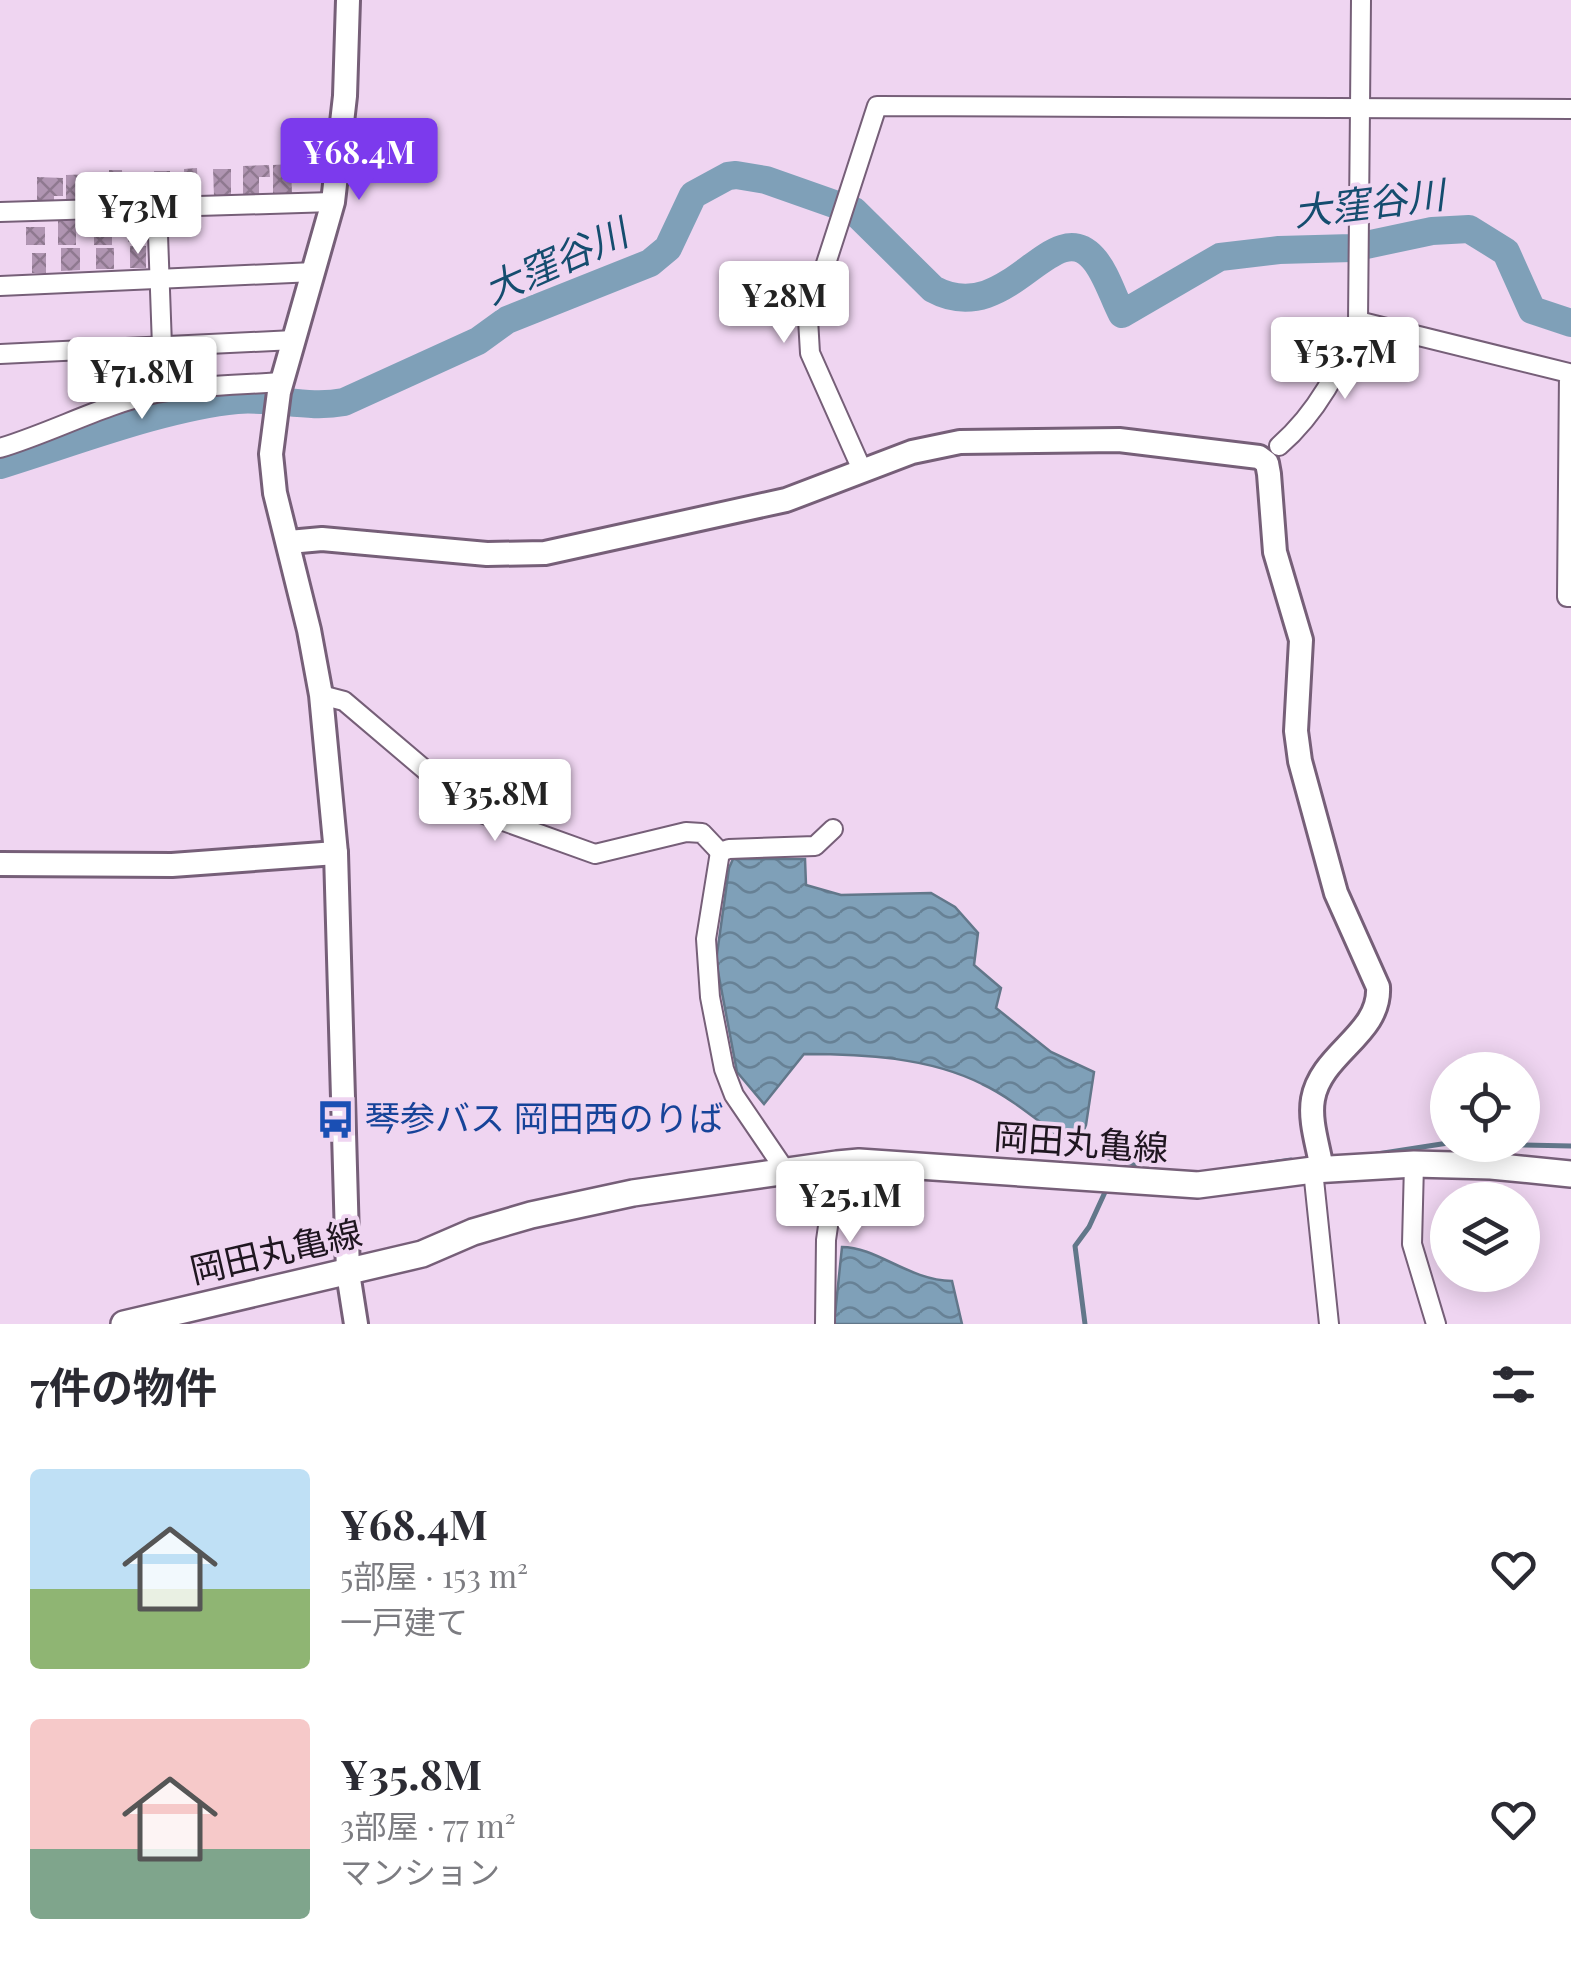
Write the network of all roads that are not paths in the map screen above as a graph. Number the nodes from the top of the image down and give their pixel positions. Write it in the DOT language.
graph roads {
  1 [pos="348,0"];
  2 [pos="1361,0"];
  3 [pos="1360,110"];
  4 [pos="1571,110"];
  5 [pos="332,202"];
  6 [pos="157,207"];
  7 [pos="0,212"];
  8 [pos="314,272"];
  9 [pos="160,279"];
  10 [pos="0,286"];
  11 [pos="1358,321"];
  12 [pos="294,340"];
  13 [pos="162,346"];
  14 [pos="0,354"];
  15 [pos="279,394"];
  16 [pos="1279,446"];
  17 [pos="0,448"];
  18 [pos="863,472"];
  19 [pos="288,542"];
  20 [pos="1571,597"];
  21 [pos="322,695"];
  22 [pos="833,829"];
  23 [pos="720,852"];
  24 [pos="336,853"];
  25 [pos="0,864"];
  26 [pos="837,1164"];
  27 [pos="1319,1164"];
  28 [pos="1414,1164"];
  29 [pos="785,1170"];
  30 [pos="1571,1174"];
  31 [pos="348,1273"];
  32 [pos="124,1324"];
  33 [pos="356,1324"];
  34 [pos="825,1324"];
  35 [pos="1329,1324"];
  36 [pos="1436,1324"];
  1 -- 5 [label="street"];
  2 -- 3 [label="street"];
  3 -- 4 [label="street"];
  3 -- 11 [label="street"];
  3 -- 18 [label="street"];
  5 -- 6 [label="street"];
  5 -- 8 [label="street"];
  6 -- 7 [label="street"];
  6 -- 9 [label="street"];
  8 -- 9 [label="street"];
  8 -- 12 [label="street"];
  9 -- 10 [label="street"];
  9 -- 13 [label="street"];
  11 -- 16 [label="street"];
  11 -- 20 [label="street"];
  12 -- 13 [label="street"];
  12 -- 15 [label="street"];
  13 -- 14 [label="street"];
  15 -- 17 [label="street"];
  15 -- 19 [label="street"];
  18 -- 19 [label="street"];
  18 -- 27 [label="street"];
  19 -- 21 [label="street"];
  21 -- 23 [label="street"];
  21 -- 24 [label="street"];
  22 -- 23 [label="street"];
  23 -- 29 [label="street"];
  24 -- 25 [label="street"];
  24 -- 31 [label="street"];
  26 -- 27 [label="main road, 岡田丸亀線"];
  26 -- 29 [label="main road, 岡田丸亀線"];
  26 -- 34 [label="street"];
  27 -- 28 [label="main road, 岡田丸亀線"];
  27 -- 35 [label="street"];
  28 -- 30 [label="main road, 岡田丸亀線"];
  28 -- 36 [label="street"];
  29 -- 31 [label="main road, 岡田丸亀線"];
  31 -- 32 [label="main road, 岡田丸亀線"];
  31 -- 33 [label="street"];
}
